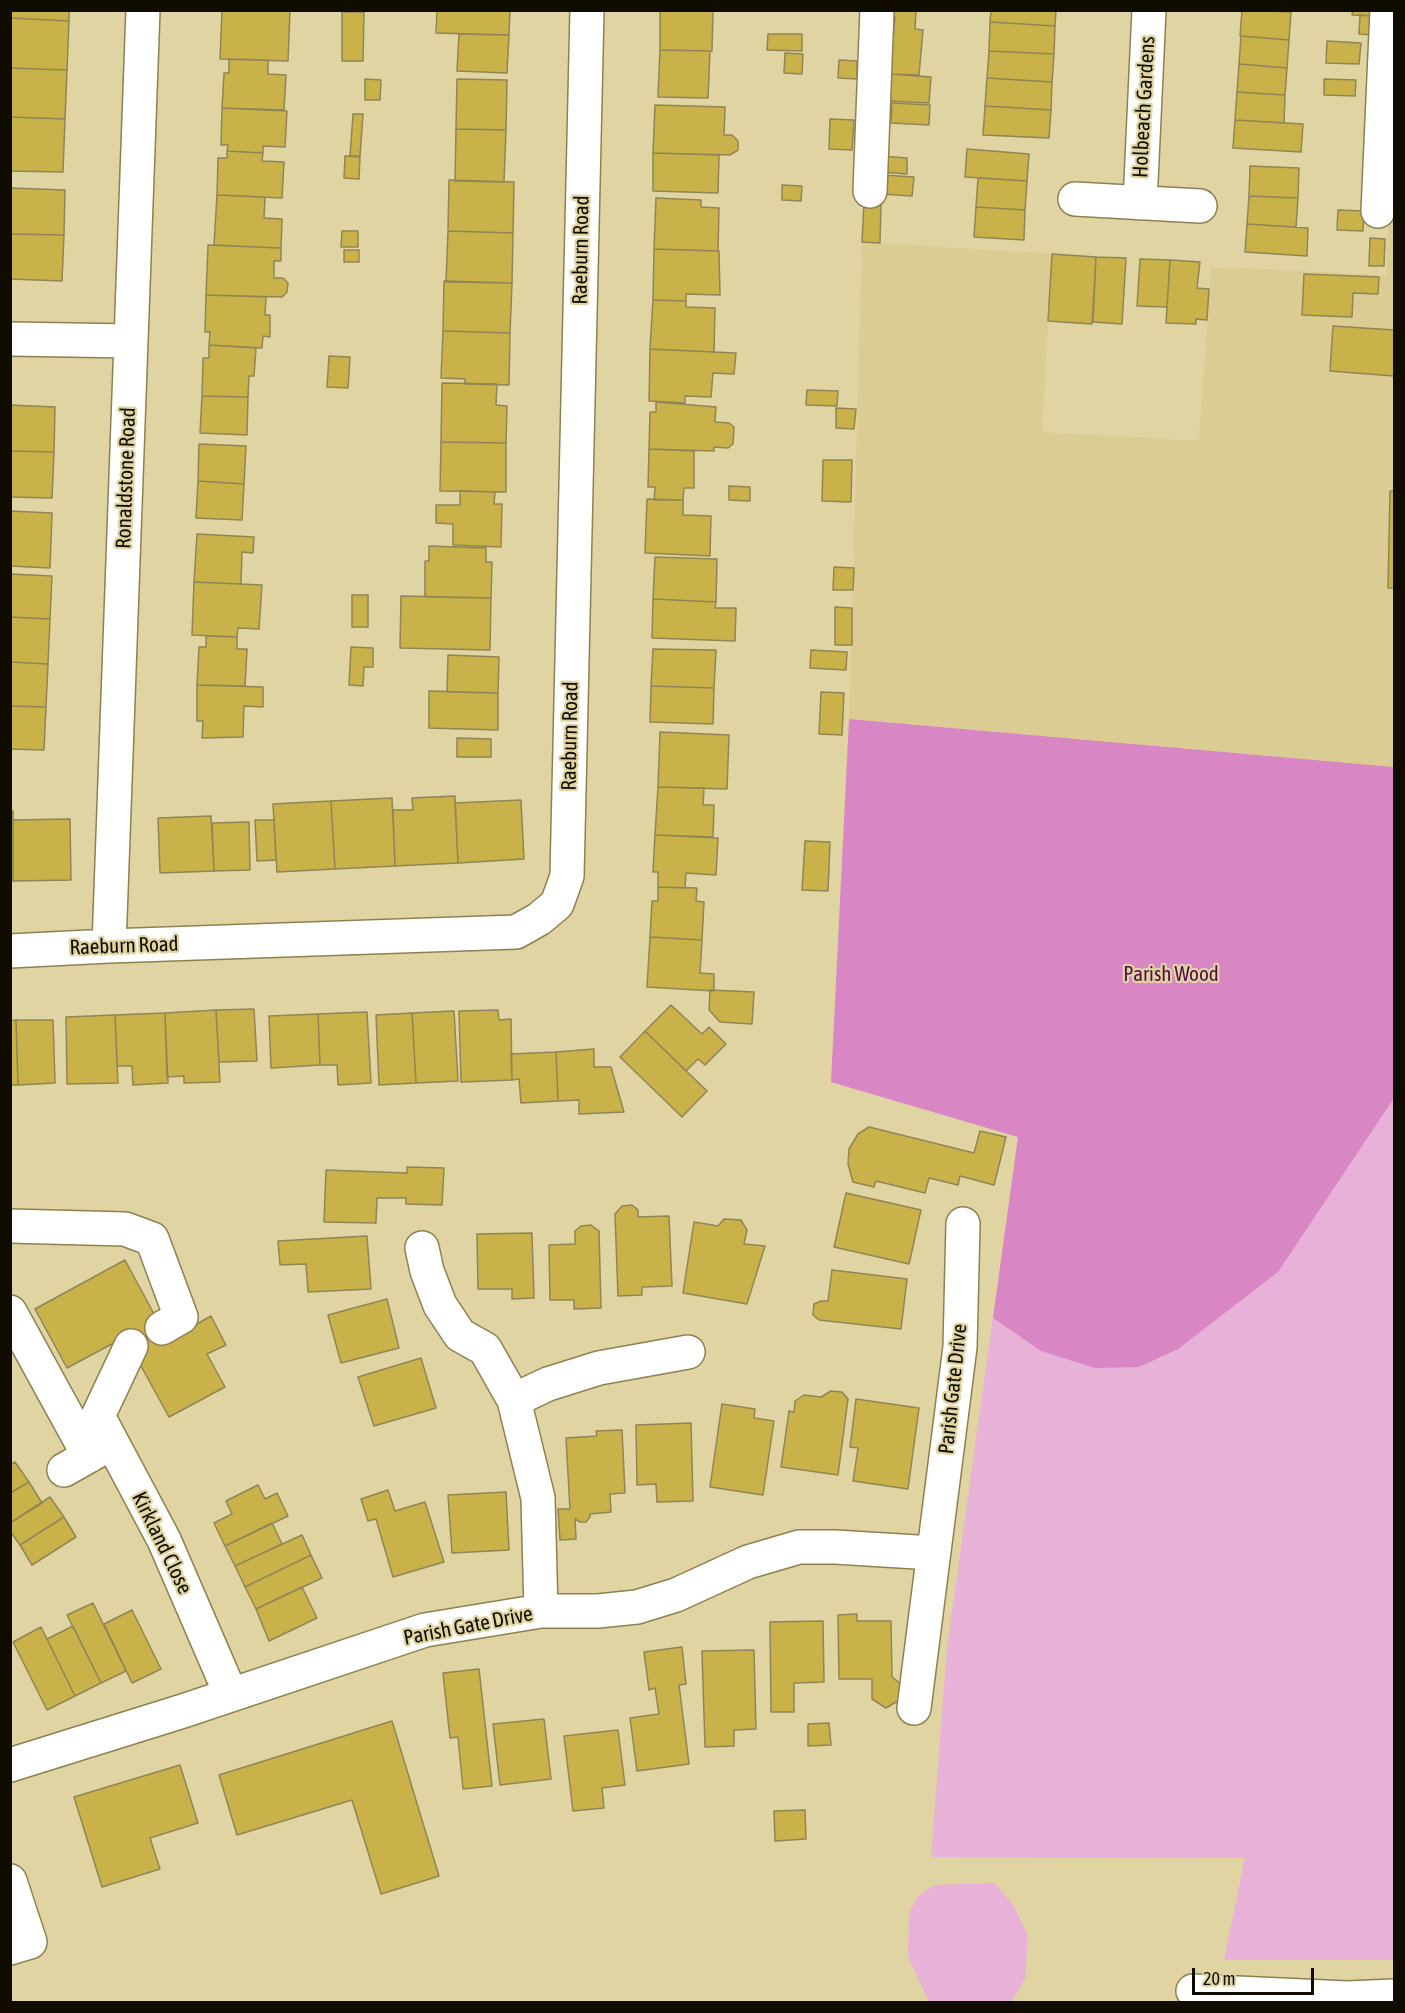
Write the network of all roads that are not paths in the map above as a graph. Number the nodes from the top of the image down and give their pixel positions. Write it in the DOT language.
graph roads {
  1 [pos="143,10"];
  2 [pos="588,10"];
  3 [pos="877,10"];
  4 [pos="1149,10"];
  5 [pos="1387,10"];
  6 [pos="870,191"];
  7 [pos="1076,199"];
  8 [pos="1140,203"];
  9 [pos="1200,206"];
  10 [pos="1378,211"];
  11 [pos="10,339"];
  12 [pos="130,341"];
  13 [pos="110,946"];
  14 [pos="10,951"];
  15 [pos="963,1224"];
  16 [pos="10,1226"];
  17 [pos="422,1248"];
  18 [pos="10,1312"];
  19 [pos="162,1328"];
  20 [pos="131,1346"];
  21 [pos="688,1352"];
  22 [pos="514,1400"];
  23 [pos="88,1456"];
  24 [pos="933,1553"];
  25 [pos="541,1611"];
  26 [pos="231,1695"];
  27 [pos="914,1708"];
  28 [pos="10,1765"];
  29 [pos="10,1881"];
  30 [pos="10,1948"];
  31 [pos="1193,1991"];
  32 [pos="1395,1996"];
  1 -- 12 [label="street, Ronaldstone Road"];
  2 -- 13 [label="street, Raeburn Road"];
  3 -- 6 [label="street"];
  4 -- 8 [label="street, Holbeach Gardens"];
  5 -- 10 [label="street"];
  7 -- 8 [label="street, Holbeach Gardens"];
  8 -- 9 [label="street, Holbeach Gardens"];
  11 -- 12 [label="street"];
  12 -- 13 [label="street, Ronaldstone Road"];
  13 -- 14 [label="street, Raeburn Road"];
  15 -- 24 [label="street, Parish Gate Drive"];
  16 -- 19 [label="street"];
  17 -- 22 [label="street"];
  18 -- 23 [label="street"];
  20 -- 23 [label="street"];
  21 -- 22 [label="street"];
  22 -- 25 [label="street"];
  23 -- 26 [label="street, Kirkland Close"];
  24 -- 25 [label="street, Parish Gate Drive"];
  24 -- 27 [label="street, Parish Gate Drive"];
  25 -- 26 [label="street, Parish Gate Drive"];
  26 -- 28 [label="street, Parish Gate Drive"];
  29 -- 30 [label="street"];
  31 -- 32 [label="street"];
}
